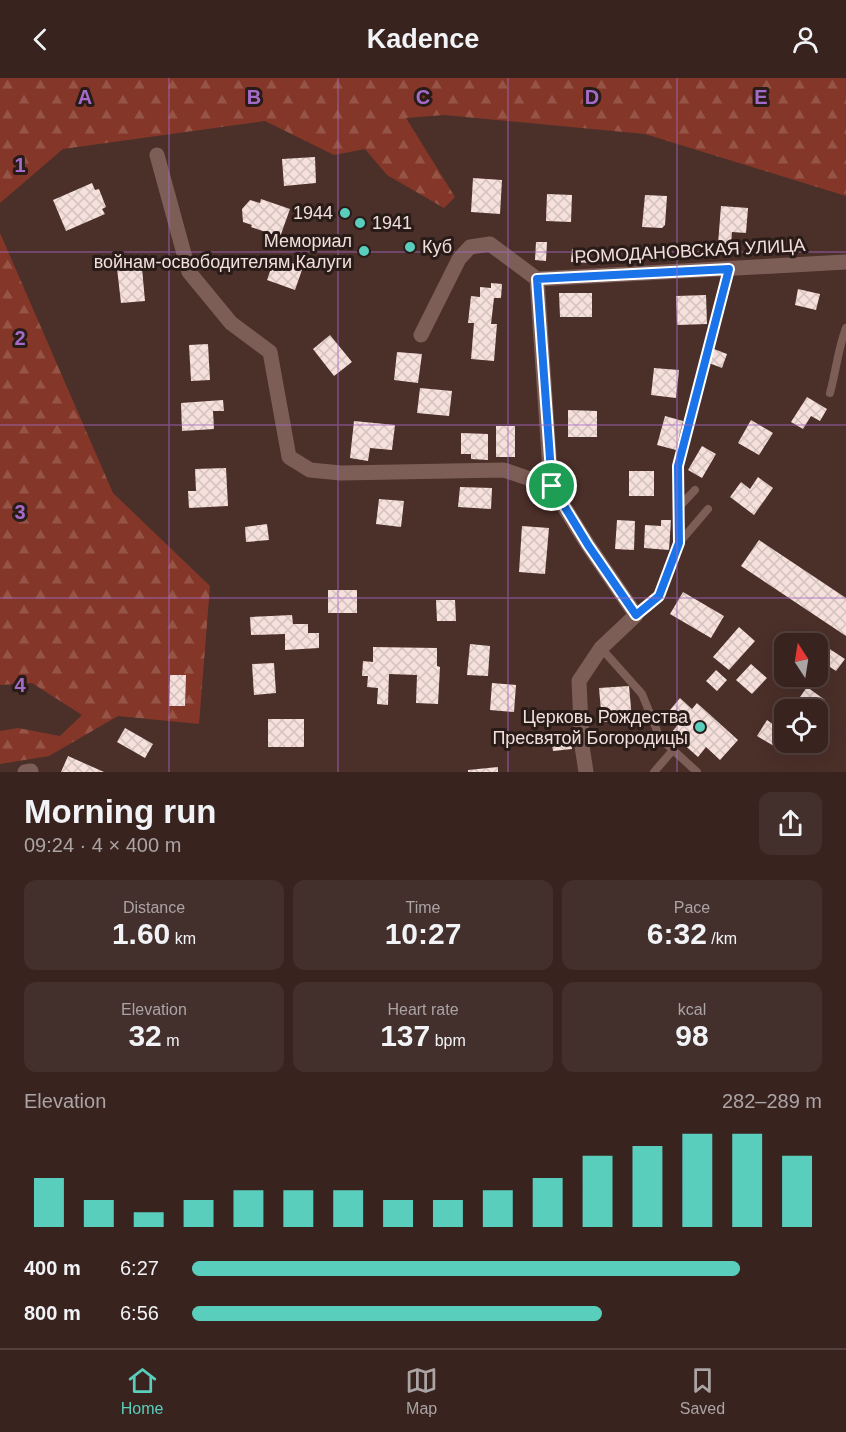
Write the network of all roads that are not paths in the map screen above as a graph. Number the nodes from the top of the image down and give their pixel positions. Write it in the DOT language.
graph roads {
  1 [pos="157,155"];
  2 [pos="846,262"];
  3 [pos="729,269"];
  4 [pos="537,279"];
  5 [pos="846,328"];
  6 [pos="421,336"];
  7 [pos="830,393"];
  8 [pos="552,486"];
  9 [pos="694,490"];
  10 [pos="679,507"];
  11 [pos="708,509"];
  12 [pos="679,543"];
  13 [pos="636,615"];
  14 [pos="601,648"];
  15 [pos="673,750"];
  16 [pos="586,772"];
  17 [pos="654,772"];
  18 [pos="697,772"];
  1 -- 8 [label="street"];
  2 -- 3 [label="street, РОМОДАНОВСКАЯ УЛИЦА"];
  3 -- 4 [label="street, РОМОДАНОВСКАЯ УЛИЦА"];
  3 -- 10 [label="lane"];
  4 -- 6 [label="street"];
  4 -- 8 [label="street"];
  5 -- 7 [label="lane"];
  8 -- 13 [label="street"];
  9 -- 10 [label="lane"];
  10 -- 12 [label="lane"];
  11 -- 12 [label="lane"];
  12 -- 13 [label="lane"];
  13 -- 14 [label="street"];
  14 -- 15 [label="lane"];
  14 -- 16 [label="street"];
  15 -- 17 [label="lane"];
  15 -- 18 [label="lane"];
}
